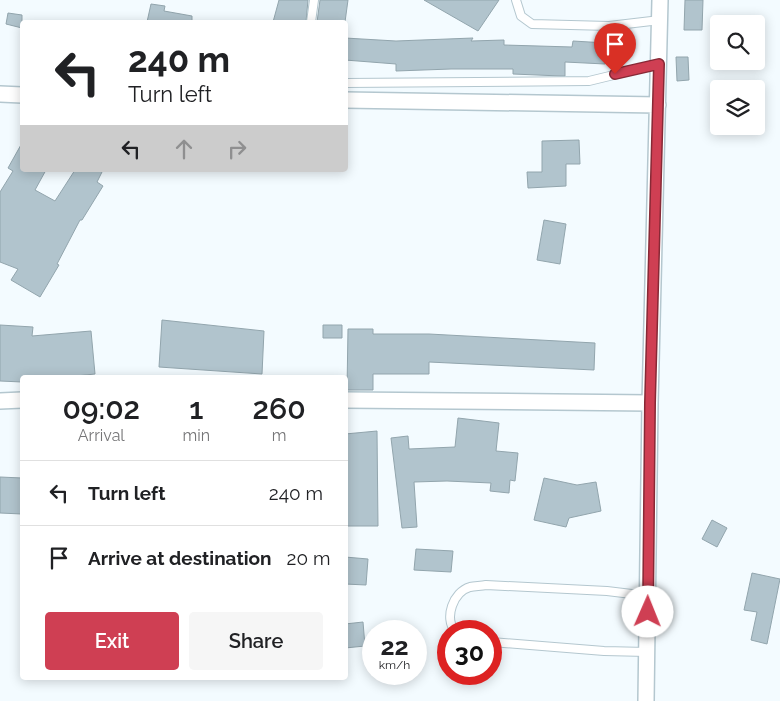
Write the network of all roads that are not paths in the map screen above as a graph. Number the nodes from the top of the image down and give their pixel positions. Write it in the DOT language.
graph roads {
  1 [pos="314,0"];
  2 [pos="516,0"];
  3 [pos="660,0"];
  4 [pos="311,20"];
  5 [pos="660,20"];
  6 [pos="659,64"];
  7 [pos="348,84"];
  8 [pos="0,94"];
  9 [pos="20,95"];
  10 [pos="348,100"];
  11 [pos="658,105"];
  12 [pos="20,400"];
  13 [pos="348,400"];
  14 [pos="0,401"];
  15 [pos="650,403"];
  16 [pos="648,596"];
  17 [pos="451,620"];
  18 [pos="502,643"];
  19 [pos="647,652"];
  20 [pos="646,701"];
  1 -- 4 [label="lane"];
  2 -- 5 [label="lane"];
  3 -- 5 [label="street"];
  5 -- 6 [label="street"];
  6 -- 7 [label="lane"];
  6 -- 11 [label="street"];
  8 -- 9 [label="street"];
  10 -- 11 [label="street"];
  11 -- 15 [label="street"];
  12 -- 14 [label="street"];
  13 -- 15 [label="street"];
  15 -- 16 [label="street"];
  16 -- 17 [label="lane"];
  16 -- 19 [label="street"];
  18 -- 19 [label="lane"];
  19 -- 20 [label="street"];
}
